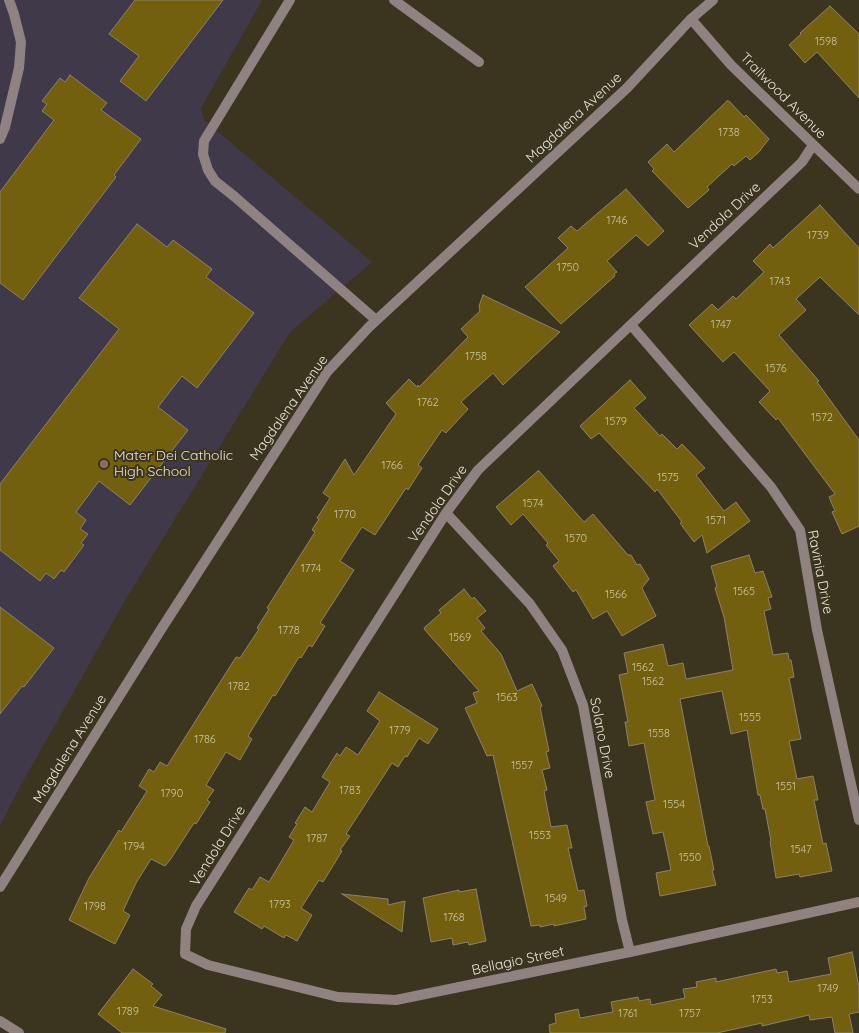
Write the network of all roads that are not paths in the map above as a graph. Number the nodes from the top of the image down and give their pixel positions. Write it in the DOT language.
graph roads {
  1 [pos="7,0"];
  2 [pos="290,0"];
  3 [pos="394,0"];
  4 [pos="705,0"];
  5 [pos="714,0"];
  6 [pos="0,5"];
  7 [pos="691,20"];
  8 [pos="479,62"];
  9 [pos="0,138"];
  10 [pos="813,146"];
  11 [pos="859,189"];
  12 [pos="376,320"];
  13 [pos="631,325"];
  14 [pos="446,513"];
  15 [pos="859,820"];
  16 [pos="0,887"];
  17 [pos="859,902"];
  18 [pos="630,952"];
  19 [pos="185,954"];
  20 [pos="0,1021"];
  21 [pos="19,1033"];
  1 -- 6 [label="street"];
  1 -- 9 [label="street"];
  2 -- 12 [label="street"];
  3 -- 8 [label="street"];
  4 -- 7 [label="street, Magdalena Avenue"];
  5 -- 7 [label="street, Magdalena Avenue"];
  7 -- 10 [label="street, Trailwood Avenue"];
  7 -- 12 [label="street, Magdalena Avenue"];
  10 -- 11 [label="street, Trailwood Avenue"];
  10 -- 13 [label="street, Vendola Drive"];
  12 -- 16 [label="street, Magdalena Avenue"];
  13 -- 14 [label="street, Vendola Drive"];
  13 -- 15 [label="street, Ravinia Drive"];
  14 -- 18 [label="street, Solano Drive"];
  14 -- 19 [label="street, Vendola Drive"];
  17 -- 18 [label="street, Bellagio Street"];
  18 -- 19 [label="street, Bellagio Street"];
  20 -- 21 [label="street"];
}
